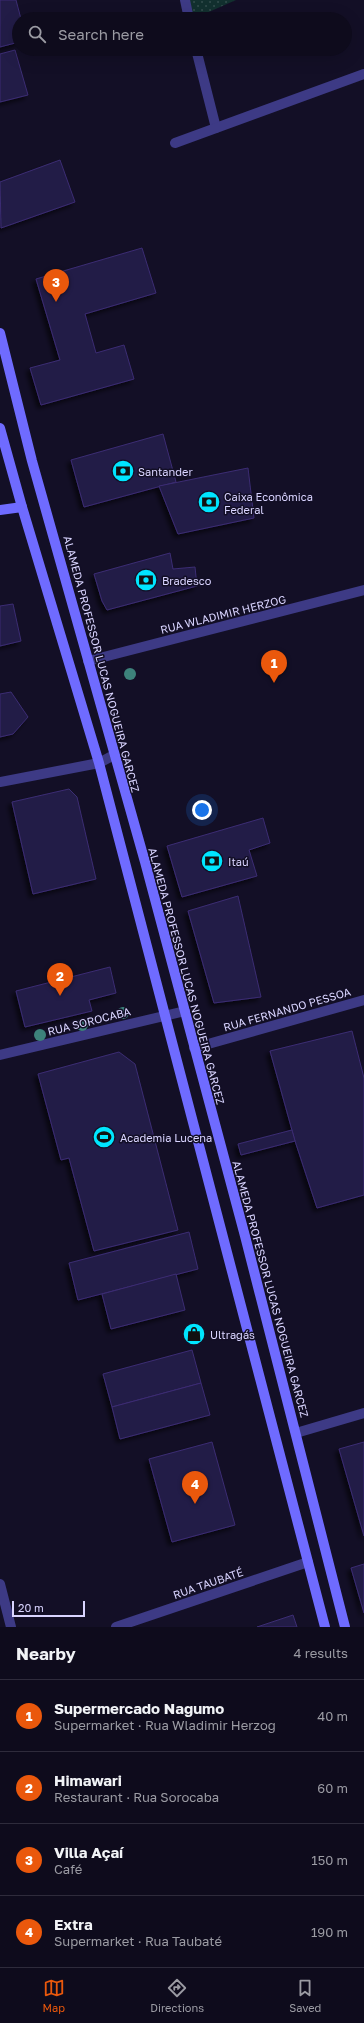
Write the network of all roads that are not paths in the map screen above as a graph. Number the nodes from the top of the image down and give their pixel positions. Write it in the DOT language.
graph roads {
  1 [pos="185,0"];
  2 [pos="188,12"];
  3 [pos="198,56"];
  4 [pos="364,74"];
  5 [pos="216,128"];
  6 [pos="175,143"];
  7 [pos="0,333"];
  8 [pos="0,428"];
  9 [pos="22,507"];
  10 [pos="0,510"];
  11 [pos="364,590"];
  12 [pos="88,661"];
  13 [pos="114,755"];
  14 [pos="98,763"];
  15 [pos="0,782"];
  16 [pos="364,1000"];
  17 [pos="184,1011"];
  18 [pos="166,1015"];
  19 [pos="194,1048"];
  20 [pos="0,1055"];
  21 [pos="364,1413"];
  22 [pos="296,1433"];
  23 [pos="308,1562"];
  24 [pos="0,1584"];
  25 [pos="11,1627"];
  26 [pos="116,1627"];
  27 [pos="324,1627"];
  28 [pos="345,1627"];
  1 -- 2 [label="street"];
  3 -- 5 [label="street"];
  4 -- 5 [label="street"];
  5 -- 6 [label="street"];
  7 -- 12 [label="main road, ALAMEDA PROFESSOR LUCAS NOGUEIRA GARCEZ"];
  8 -- 9 [label="main road"];
  9 -- 10 [label="main road"];
  9 -- 14 [label="main road"];
  11 -- 12 [label="street, RUA WLADIMIR HERZOG"];
  12 -- 13 [label="main road, ALAMEDA PROFESSOR LUCAS NOGUEIRA GARCEZ"];
  13 -- 14 [label="street"];
  13 -- 17 [label="main road, ALAMEDA PROFESSOR LUCAS NOGUEIRA GARCEZ"];
  14 -- 15 [label="street"];
  14 -- 18 [label="main road"];
  16 -- 19 [label="street, RUA FERNANDO PESSOA"];
  17 -- 18 [label="street, RUA SOROCABA"];
  17 -- 19 [label="main road, ALAMEDA PROFESSOR LUCAS NOGUEIRA GARCEZ"];
  18 -- 20 [label="street, RUA SOROCABA"];
  18 -- 23 [label="main road"];
  19 -- 22 [label="main road, ALAMEDA PROFESSOR LUCAS NOGUEIRA GARCEZ"];
  21 -- 22 [label="street"];
  22 -- 28 [label="main road, ALAMEDA PROFESSOR LUCAS NOGUEIRA GARCEZ"];
  23 -- 26 [label="street, RUA TAUBATÉ"];
  23 -- 27 [label="main road"];
  24 -- 25 [label="street"];
}
